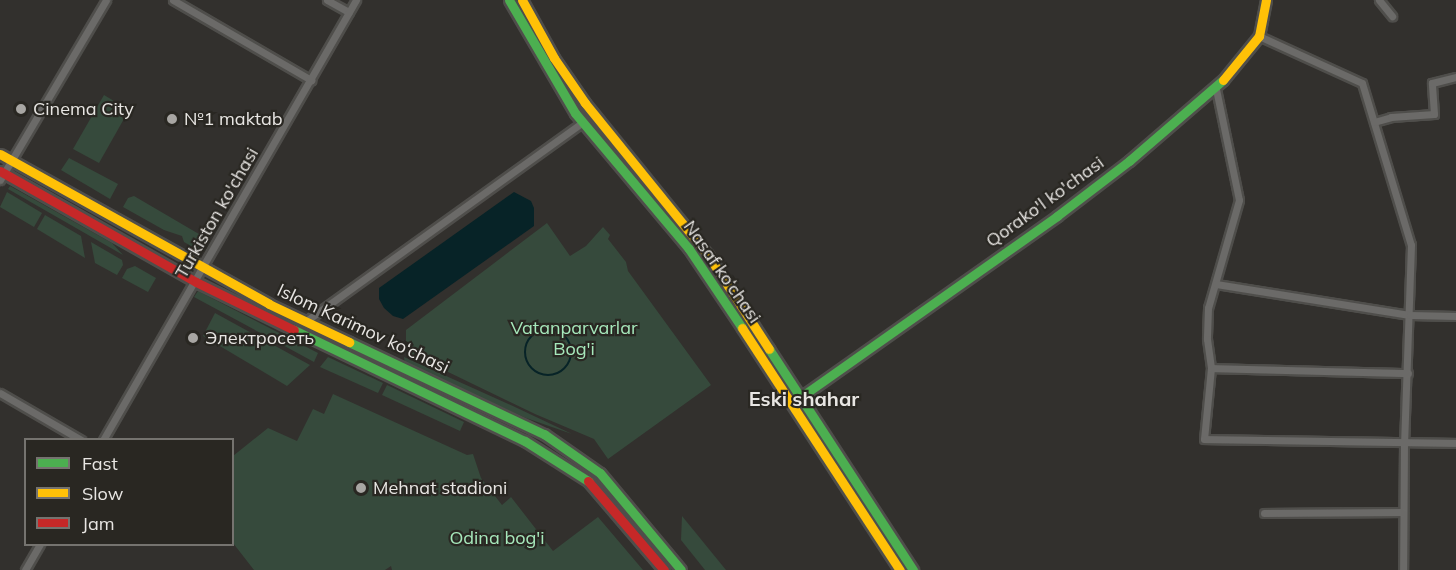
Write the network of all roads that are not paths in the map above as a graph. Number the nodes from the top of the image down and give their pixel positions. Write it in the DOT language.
graph roads {
  1 [pos="106,0"];
  2 [pos="173,0"];
  3 [pos="327,0"];
  4 [pos="356,0"];
  5 [pos="509,0"];
  6 [pos="522,0"];
  7 [pos="1266,0"];
  8 [pos="1379,0"];
  9 [pos="349,12"];
  10 [pos="1392,16"];
  11 [pos="1259,36"];
  12 [pos="1456,77"];
  13 [pos="310,80"];
  14 [pos="1216,89"];
  15 [pos="583,122"];
  16 [pos="1374,123"];
  17 [pos="0,154"];
  18 [pos="11,160"];
  19 [pos="1,175"];
  20 [pos="203,268"];
  21 [pos="196,282"];
  22 [pos="1216,284"];
  23 [pos="1410,315"];
  24 [pos="1456,316"];
  25 [pos="306,321"];
  26 [pos="1211,368"];
  27 [pos="1408,373"];
  28 [pos="0,393"];
  29 [pos="802,396"];
  30 [pos="468,398"];
  31 [pos="793,403"];
  32 [pos="462,410"];
  33 [pos="78,438"];
  34 [pos="104,438"];
  35 [pos="1404,442"];
  36 [pos="1456,443"];
  37 [pos="1403,512"];
  38 [pos="1264,513"];
  39 [pos="882,520"];
  40 [pos="872,526"];
  41 [pos="39,546"];
  42 [pos="25,570"];
  43 [pos="664,570"];
  44 [pos="681,570"];
  45 [pos="900,570"];
  46 [pos="913,570"];
  47 [pos="1403,570"];
  1 -- 18 [label="street"];
  2 -- 13 [label="street"];
  3 -- 9 [label="street"];
  4 -- 9 [label="street, Turkiston ko'chasi"];
  5 -- 15 [label="main road, Nasaf ko‘chasi"];
  6 -- 29 [label="main road, Nasaf ko‘chasi"];
  7 -- 11 [label="main road, Qorako'l ko'chasi"];
  8 -- 10 [label="street"];
  9 -- 13 [label="street, Turkiston ko'chasi"];
  11 -- 14 [label="main road, Qorako'l ko'chasi"];
  11 -- 16 [label="street"];
  12 -- 16 [label="street"];
  13 -- 20 [label="street, Turkiston ko'chasi"];
  14 -- 22 [label="street"];
  14 -- 29 [label="main road, Qorako'l ko'chasi"];
  15 -- 25 [label="street"];
  15 -- 31 [label="main road, Nasaf ko‘chasi"];
  16 -- 23 [label="street"];
  17 -- 18 [label="main road, Islom Karimov ko‘chasi"];
  18 -- 19 [label="street"];
  18 -- 20 [label="main road, Islom Karimov ko‘chasi"];
  19 -- 21 [label="main road, Islom Karimov ko‘chasi"];
  20 -- 21 [label="street, Turkiston ko'chasi"];
  20 -- 25 [label="main road, Islom Karimov ko‘chasi"];
  21 -- 32 [label="main road, Islom Karimov ko‘chasi"];
  21 -- 34 [label="street, Turkiston ko'chasi"];
  22 -- 23 [label="street"];
  22 -- 26 [label="street"];
  23 -- 24 [label="street"];
  23 -- 27 [label="street"];
  25 -- 30 [label="main road, Islom Karimov ko‘chasi"];
  26 -- 27 [label="street"];
  26 -- 35 [label="street"];
  27 -- 35 [label="street"];
  28 -- 33 [label="street"];
  29 -- 31 [label="street"];
  29 -- 39 [label="main road, Nasaf ko‘chasi"];
  30 -- 32 [label="main road"];
  30 -- 44 [label="main road, Islom Karimov ko‘chasi"];
  31 -- 40 [label="main road, Nasaf ko‘chasi"];
  32 -- 43 [label="main road, Islom Karimov ko‘chasi"];
  35 -- 36 [label="street"];
  35 -- 37 [label="street"];
  37 -- 38 [label="street"];
  37 -- 47 [label="street"];
  39 -- 40 [label="main road"];
  39 -- 46 [label="main road, Nasaf ko‘chasi"];
  40 -- 45 [label="main road, Nasaf ko‘chasi"];
  41 -- 42 [label="street"];
}
